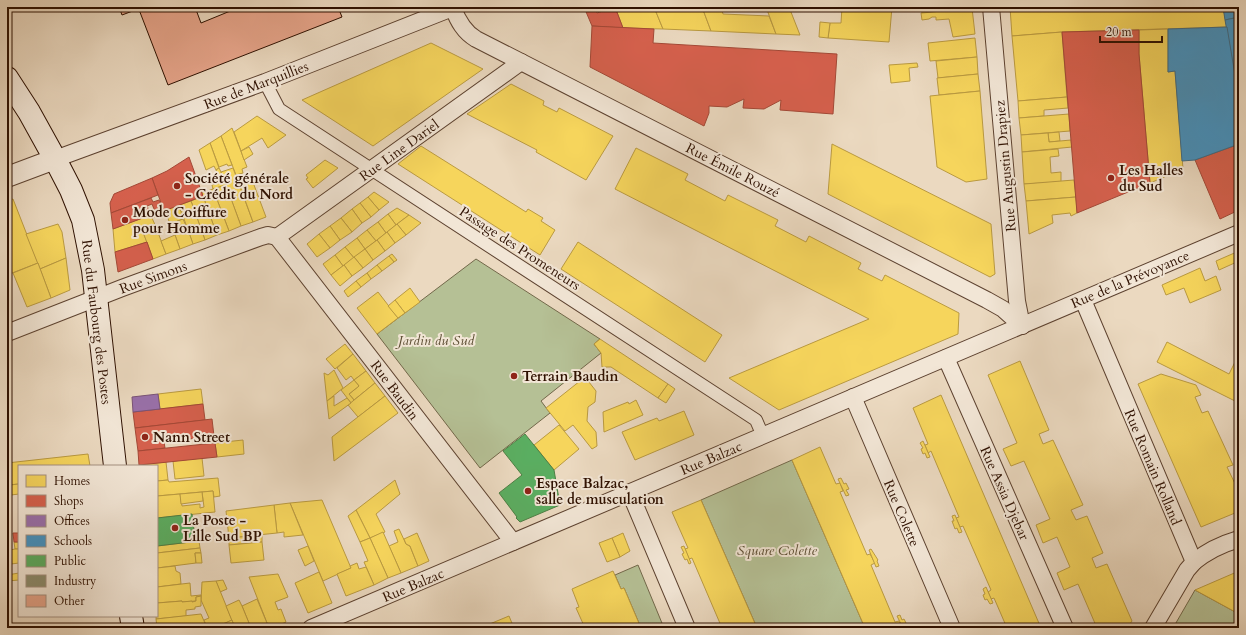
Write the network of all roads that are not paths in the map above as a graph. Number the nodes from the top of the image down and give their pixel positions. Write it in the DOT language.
graph roads {
  1 [pos="454,7"];
  2 [pos="991,7"];
  3 [pos="520,62"];
  4 [pos="7,78"];
  5 [pos="265,82"];
  6 [pos="55,159"];
  7 [pos="372,169"];
  8 [pos="7,177"];
  9 [pos="1239,233"];
  10 [pos="277,237"];
  11 [pos="96,298"];
  12 [pos="1083,300"];
  13 [pos="1022,326"];
  14 [pos="7,332"];
  15 [pos="946,358"];
  16 [pos="853,397"];
  17 [pos="763,436"];
  18 [pos="115,465"];
  19 [pos="630,493"];
  20 [pos="1239,539"];
  21 [pos="513,542"];
  22 [pos="1194,562"];
  23 [pos="131,617"];
  24 [pos="133,628"];
  25 [pos="312,628"];
  26 [pos="687,628"];
  27 [pos="952,628"];
  28 [pos="1065,628"];
  29 [pos="1153,628"];
  1 -- 3 [label="street, Rue Émile Rouzé"];
  1 -- 5 [label="street, Rue de Marquillies"];
  2 -- 13 [label="street, Rue Augustin Drapiez"];
  3 -- 7 [label="street, Rue Line Dariel"];
  3 -- 13 [label="street, Rue Émile Rouzé"];
  4 -- 6 [label="main road, Rue du Faubourg des Postes"];
  5 -- 6 [label="street, Rue de Marquillies"];
  5 -- 7 [label="street, Passage des Promeneurs"];
  6 -- 8 [label="street"];
  6 -- 11 [label="main road, Rue du Faubourg des Postes"];
  7 -- 10 [label="street, Rue Line Dariel"];
  7 -- 17 [label="street, Passage des Promeneurs"];
  9 -- 12 [label="street, Rue de la Prévoyance"];
  10 -- 11 [label="street, Rue Simons"];
  10 -- 21 [label="street, Rue Baudin"];
  11 -- 14 [label="street, Rue Simons"];
  11 -- 18 [label="main road, Rue du Faubourg des Postes"];
  12 -- 13 [label="street, Rue de la Prévoyance"];
  12 -- 22 [label="street, Rue Romain Rolland"];
  13 -- 15 [label="street, Rue Balzac"];
  15 -- 16 [label="street, Rue Balzac"];
  15 -- 28 [label="street, Rue Assia Djebar"];
  16 -- 17 [label="street, Rue Balzac"];
  16 -- 27 [label="street, Rue Colette"];
  17 -- 19 [label="street, Rue Balzac"];
  19 -- 21 [label="street, Rue Balzac"];
  19 -- 26 [label="street"];
  20 -- 22 [label="street"];
  21 -- 25 [label="street, Rue Balzac"];
  22 -- 29 [label="street"];
  23 -- 24 [label="main road"];
}
